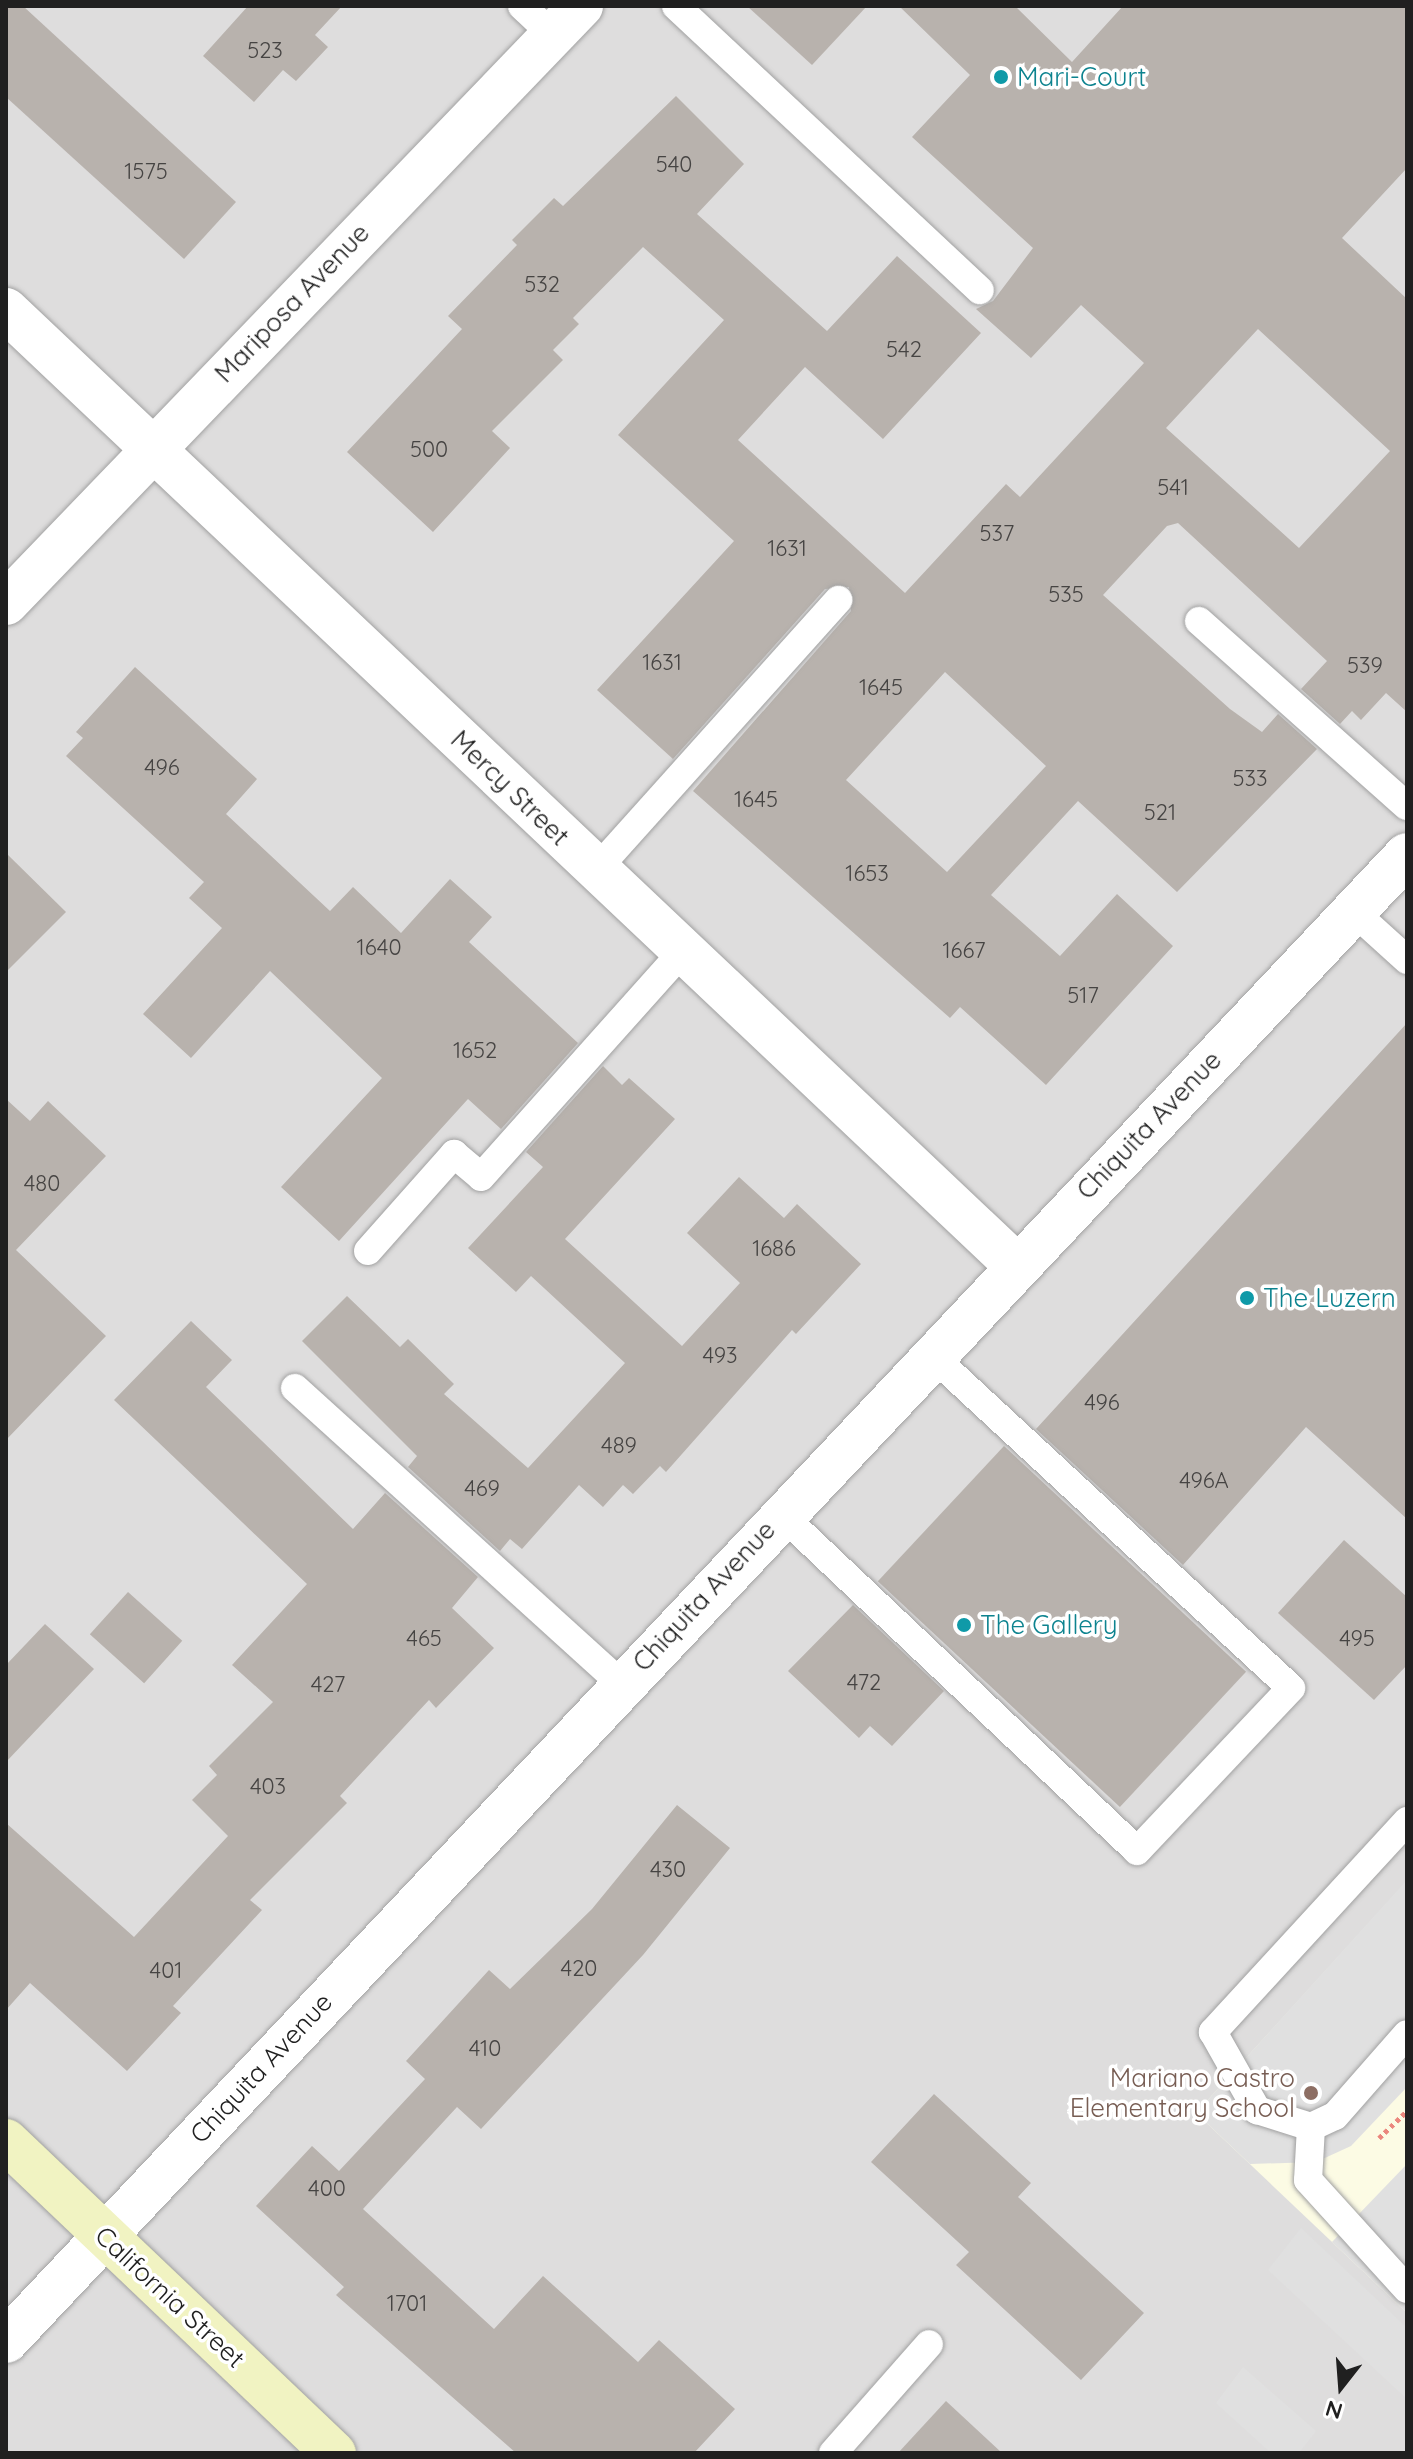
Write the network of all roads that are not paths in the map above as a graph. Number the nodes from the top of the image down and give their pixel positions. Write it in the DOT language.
graph roads {
  1 [pos="676,6"];
  2 [pos="552,16"];
  3 [pos="980,290"];
  4 [pos="6,310"];
  5 [pos="152,448"];
  6 [pos="838,600"];
  7 [pos="6,603"];
  8 [pos="1199,621"];
  9 [pos="1407,806"];
  10 [pos="1407,855"];
  11 [pos="596,870"];
  12 [pos="1353,911"];
  13 [pos="682,952"];
  14 [pos="1407,960"];
  15 [pos="368,1251"];
  16 [pos="1016,1265"];
  17 [pos="931,1355"];
  18 [pos="295,1388"];
  19 [pos="781,1514"];
  20 [pos="621,1684"];
  21 [pos="1407,1821"];
  22 [pos="1407,2034"];
  23 [pos="1311,2127"];
  24 [pos="6,2141"];
  25 [pos="105,2235"];
  26 [pos="1407,2289"];
  27 [pos="6,2341"];
  28 [pos="929,2344"];
  29 [pos="334,2453"];
  30 [pos="833,2453"];
  1 -- 3 [label="lane"];
  2 -- 5 [label="street, Mariposa Avenue"];
  4 -- 5 [label="street, Mercy Street"];
  5 -- 7 [label="street, Mariposa Avenue"];
  5 -- 11 [label="street, Mercy Street"];
  6 -- 11 [label="lane"];
  8 -- 9 [label="lane"];
  10 -- 12 [label="street, Chiquita Avenue"];
  11 -- 13 [label="street, Mercy Street"];
  12 -- 14 [label="lane"];
  12 -- 16 [label="street, Chiquita Avenue"];
  13 -- 15 [label="lane"];
  13 -- 16 [label="street, Mercy Street"];
  16 -- 17 [label="street, Chiquita Avenue"];
  17 -- 19 [label="street, Chiquita Avenue"];
  17 -- 19 [label="lane"];
  18 -- 20 [label="lane"];
  19 -- 20 [label="street, Chiquita Avenue"];
  20 -- 25 [label="street, Chiquita Avenue"];
  21 -- 23 [label="lane"];
  22 -- 23 [label="lane"];
  23 -- 26 [label="lane"];
  24 -- 25 [label="main road, California Street"];
  25 -- 27 [label="street, Chiquita Avenue"];
  25 -- 29 [label="main road, California Street"];
  28 -- 30 [label="lane"];
}
